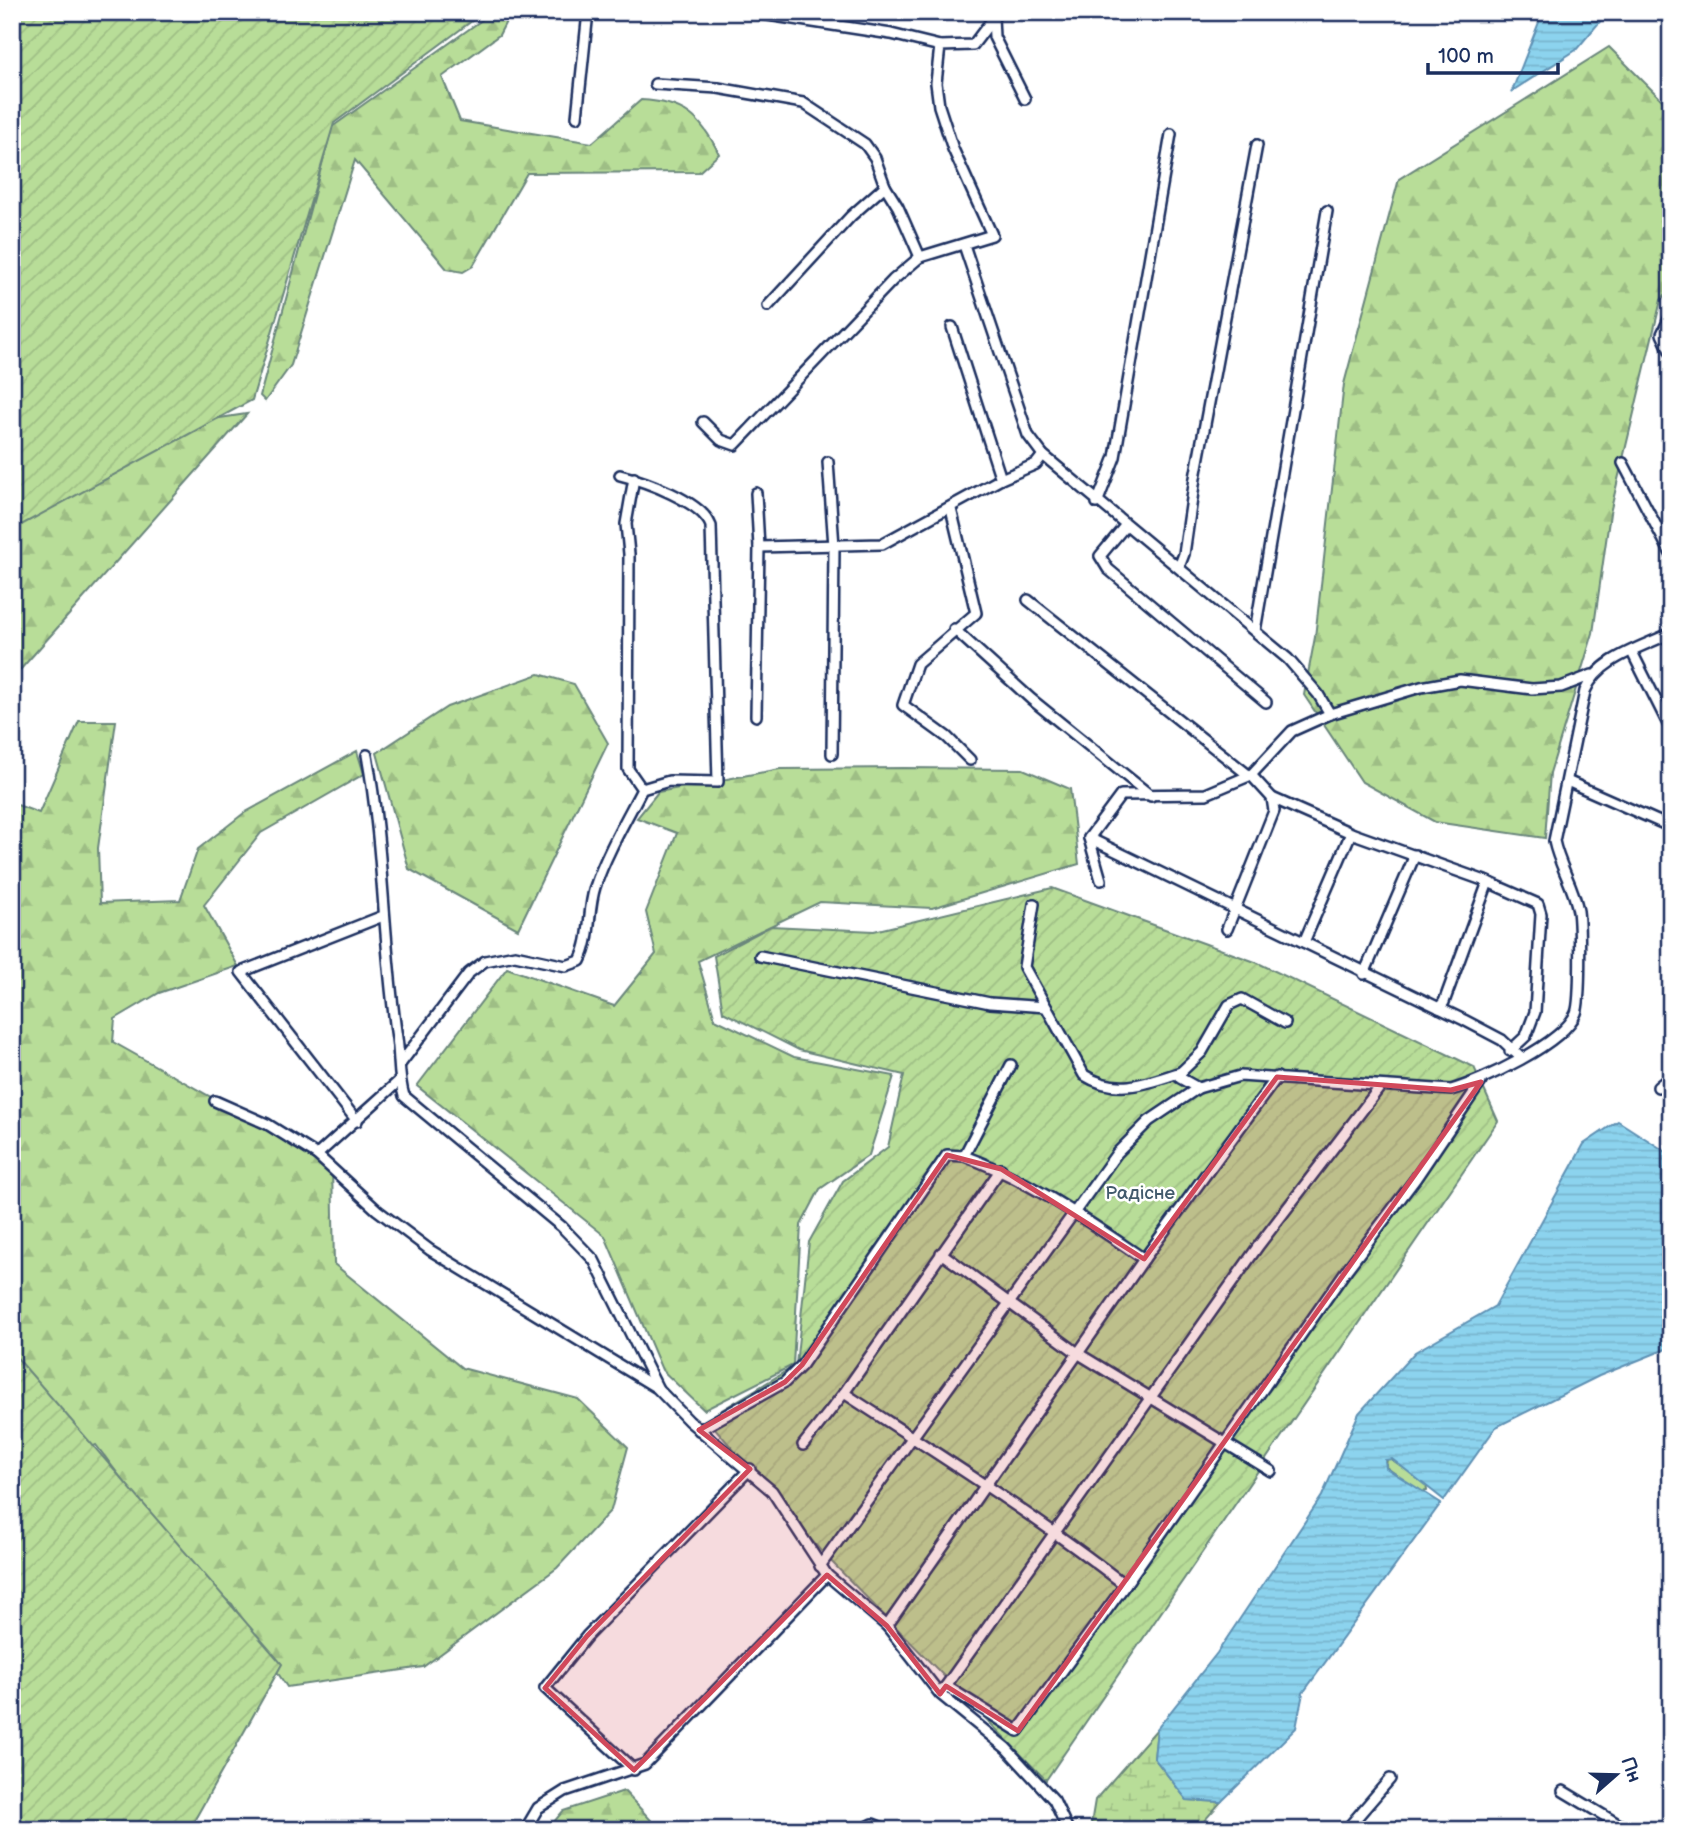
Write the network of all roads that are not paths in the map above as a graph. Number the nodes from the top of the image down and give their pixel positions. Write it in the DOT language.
graph roads {
  1 [pos="589,12"];
  2 [pos="747,12"];
  3 [pos="777,14"];
  4 [pos="994,14"];
  5 [pos="940,46"];
  6 [pos="654,84"];
  7 [pos="1025,99"];
  8 [pos="577,117"];
  9 [pos="1171,134"];
  10 [pos="1257,145"];
  11 [pos="885,186"];
  12 [pos="1327,211"];
  13 [pos="964,245"];
  14 [pos="920,257"];
  15 [pos="768,306"];
  16 [pos="1671,315"];
  17 [pos="952,327"];
  18 [pos="1671,353"];
  19 [pos="703,422"];
  20 [pos="1044,455"];
  21 [pos="828,462"];
  22 [pos="1623,463"];
  23 [pos="620,475"];
  24 [pos="634,478"];
  25 [pos="1001,479"];
  26 [pos="756,493"];
  27 [pos="1097,503"];
  28 [pos="951,509"];
  29 [pos="1125,526"];
  30 [pos="834,546"];
  31 [pos="759,547"];
  32 [pos="1671,554"];
  33 [pos="1179,567"];
  34 [pos="1028,600"];
  35 [pos="954,629"];
  36 [pos="1255,631"];
  37 [pos="1671,633"];
  38 [pos="1632,652"];
  39 [pos="1592,675"];
  40 [pos="1266,702"];
  41 [pos="1330,714"];
  42 [pos="756,716"];
  43 [pos="1671,730"];
  44 [pos="832,754"];
  45 [pos="367,755"];
  46 [pos="970,760"];
  47 [pos="1249,775"];
  48 [pos="1567,781"];
  49 [pos="642,789"];
  50 [pos="1151,796"];
  51 [pos="1272,798"];
  52 [pos="1671,827"];
  53 [pos="1351,833"];
  54 [pos="1089,838"];
  55 [pos="1415,855"];
  56 [pos="1101,880"];
  57 [pos="1489,882"];
  58 [pos="1034,904"];
  59 [pos="1235,909"];
  60 [pos="383,916"];
  61 [pos="1227,929"];
  62 [pos="1304,942"];
  63 [pos="760,956"];
  64 [pos="1364,974"];
  65 [pos="1046,1007"];
  66 [pos="1438,1008"];
  67 [pos="1285,1023"];
  68 [pos="1510,1051"];
  69 [pos="1521,1058"];
  70 [pos="401,1063"];
  71 [pos="1011,1065"];
  72 [pos="1181,1072"];
  73 [pos="1671,1076"];
  74 [pos="1277,1077"];
  75 [pos="399,1081"];
  76 [pos="1481,1082"];
  77 [pos="1380,1087"];
  78 [pos="1658,1087"];
  79 [pos="1198,1088"];
  80 [pos="215,1101"];
  81 [pos="357,1121"];
  82 [pos="317,1155"];
  83 [pos="964,1156"];
  84 [pos="1001,1169"];
  85 [pos="1074,1212"];
  86 [pos="941,1253"];
  87 [pos="1144,1259"];
  88 [pos="1011,1305"];
  89 [pos="1079,1354"];
  90 [pos="657,1388"];
  91 [pos="844,1393"];
  92 [pos="1152,1398"];
  93 [pos="699,1430"];
  94 [pos="913,1438"];
  95 [pos="1225,1443"];
  96 [pos="803,1445"];
  97 [pos="750,1469"];
  98 [pos="1271,1471"];
  99 [pos="987,1484"];
  100 [pos="1058,1532"];
  101 [pos="820,1566"];
  102 [pos="827,1575"];
  103 [pos="1125,1585"];
  104 [pos="887,1626"];
  105 [pos="943,1690"];
  106 [pos="634,1770"];
  107 [pos="1390,1779"];
  108 [pos="1563,1791"];
  109 [pos="525,1830"];
  110 [pos="861,1830"];
  111 [pos="888,1830"];
  112 [pos="1068,1830"];
  113 [pos="1346,1830"];
  114 [pos="1628,1830"];
  1 -- 8 [label="street"];
  2 -- 3 [label="street"];
  3 -- 5 [label="street"];
  4 -- 5 [label="street"];
  4 -- 7 [label="street"];
  5 -- 13 [label="street"];
  6 -- 11 [label="street"];
  9 -- 27 [label="street"];
  10 -- 33 [label="street"];
  11 -- 14 [label="street"];
  11 -- 15 [label="street"];
  12 -- 36 [label="street"];
  13 -- 14 [label="street"];
  13 -- 20 [label="street"];
  14 -- 19 [label="street"];
  16 -- 18 [label="street"];
  17 -- 25 [label="street"];
  20 -- 25 [label="street"];
  20 -- 27 [label="street"];
  21 -- 30 [label="street"];
  22 -- 32 [label="street"];
  23 -- 24 [label="street"];
  24 -- 49 [label="street"];
  24 -- 49 [label="street"];
  25 -- 28 [label="street"];
  26 -- 31 [label="street"];
  27 -- 29 [label="street"];
  28 -- 30 [label="street"];
  28 -- 35 [label="street"];
  29 -- 33 [label="street"];
  29 -- 40 [label="street"];
  30 -- 31 [label="street"];
  30 -- 44 [label="street"];
  31 -- 42 [label="street"];
  33 -- 36 [label="street"];
  34 -- 47 [label="street"];
  35 -- 46 [label="street"];
  35 -- 50 [label="street"];
  36 -- 41 [label="street"];
  37 -- 38 [label="street"];
  38 -- 39 [label="street"];
  38 -- 43 [label="street"];
  39 -- 41 [label="street"];
  39 -- 48 [label="street"];
  41 -- 47 [label="street"];
  45 -- 60 [label="street"];
  47 -- 50 [label="street"];
  47 -- 51 [label="street"];
  48 -- 52 [label="street"];
  48 -- 69 [label="street"];
  49 -- 70 [label="street"];
  50 -- 54 [label="street"];
  51 -- 53 [label="street"];
  51 -- 59 [label="street"];
  53 -- 55 [label="street"];
  53 -- 62 [label="street"];
  54 -- 56 [label="street"];
  54 -- 59 [label="street"];
  55 -- 57 [label="street"];
  55 -- 64 [label="street"];
  57 -- 66 [label="street"];
  57 -- 68 [label="street"];
  58 -- 65 [label="street"];
  59 -- 61 [label="street"];
  59 -- 62 [label="street"];
  60 -- 70 [label="street"];
  60 -- 81 [label="street"];
  62 -- 64 [label="street"];
  63 -- 65 [label="street"];
  64 -- 66 [label="street"];
  65 -- 72 [label="street"];
  66 -- 68 [label="street"];
  67 -- 72 [label="street"];
  68 -- 69 [label="street"];
  69 -- 76 [label="street"];
  70 -- 75 [label="street"];
  71 -- 83 [label="street"];
  72 -- 79 [label="street"];
  73 -- 78 [label="street"];
  74 -- 77 [label="street"];
  74 -- 79 [label="street"];
  74 -- 87 [label="street"];
  75 -- 81 [label="street"];
  75 -- 90 [label="street"];
  76 -- 77 [label="street"];
  76 -- 95 [label="street"];
  77 -- 92 [label="street"];
  79 -- 85 [label="street"];
  80 -- 82 [label="street"];
  81 -- 82 [label="street"];
  82 -- 90 [label="street"];
  83 -- 84 [label="street"];
  83 -- 93 [label="street"];
  84 -- 85 [label="street"];
  84 -- 86 [label="street"];
  85 -- 87 [label="street"];
  85 -- 88 [label="street"];
  86 -- 88 [label="street"];
  86 -- 91 [label="street"];
  87 -- 89 [label="street"];
  88 -- 89 [label="street"];
  88 -- 94 [label="street"];
  89 -- 92 [label="street"];
  89 -- 99 [label="street"];
  90 -- 93 [label="street"];
  91 -- 94 [label="street"];
  91 -- 96 [label="street"];
  92 -- 95 [label="street"];
  92 -- 100 [label="street"];
  93 -- 97 [label="street"];
  94 -- 99 [label="street"];
  94 -- 101 [label="street"];
  95 -- 98 [label="street"];
  95 -- 103 [label="street"];
  97 -- 101 [label="street"];
  97 -- 106 [label="street"];
  99 -- 100 [label="street"];
  99 -- 104 [label="street"];
  100 -- 103 [label="street"];
  100 -- 105 [label="street"];
  101 -- 102 [label="street"];
  102 -- 104 [label="street"];
  102 -- 106 [label="street"];
  103 -- 105 [label="street"];
  104 -- 105 [label="street"];
  105 -- 112 [label="street"];
  106 -- 109 [label="street"];
  107 -- 113 [label="street"];
  108 -- 114 [label="street"];
  110 -- 111 [label="street"];
}
